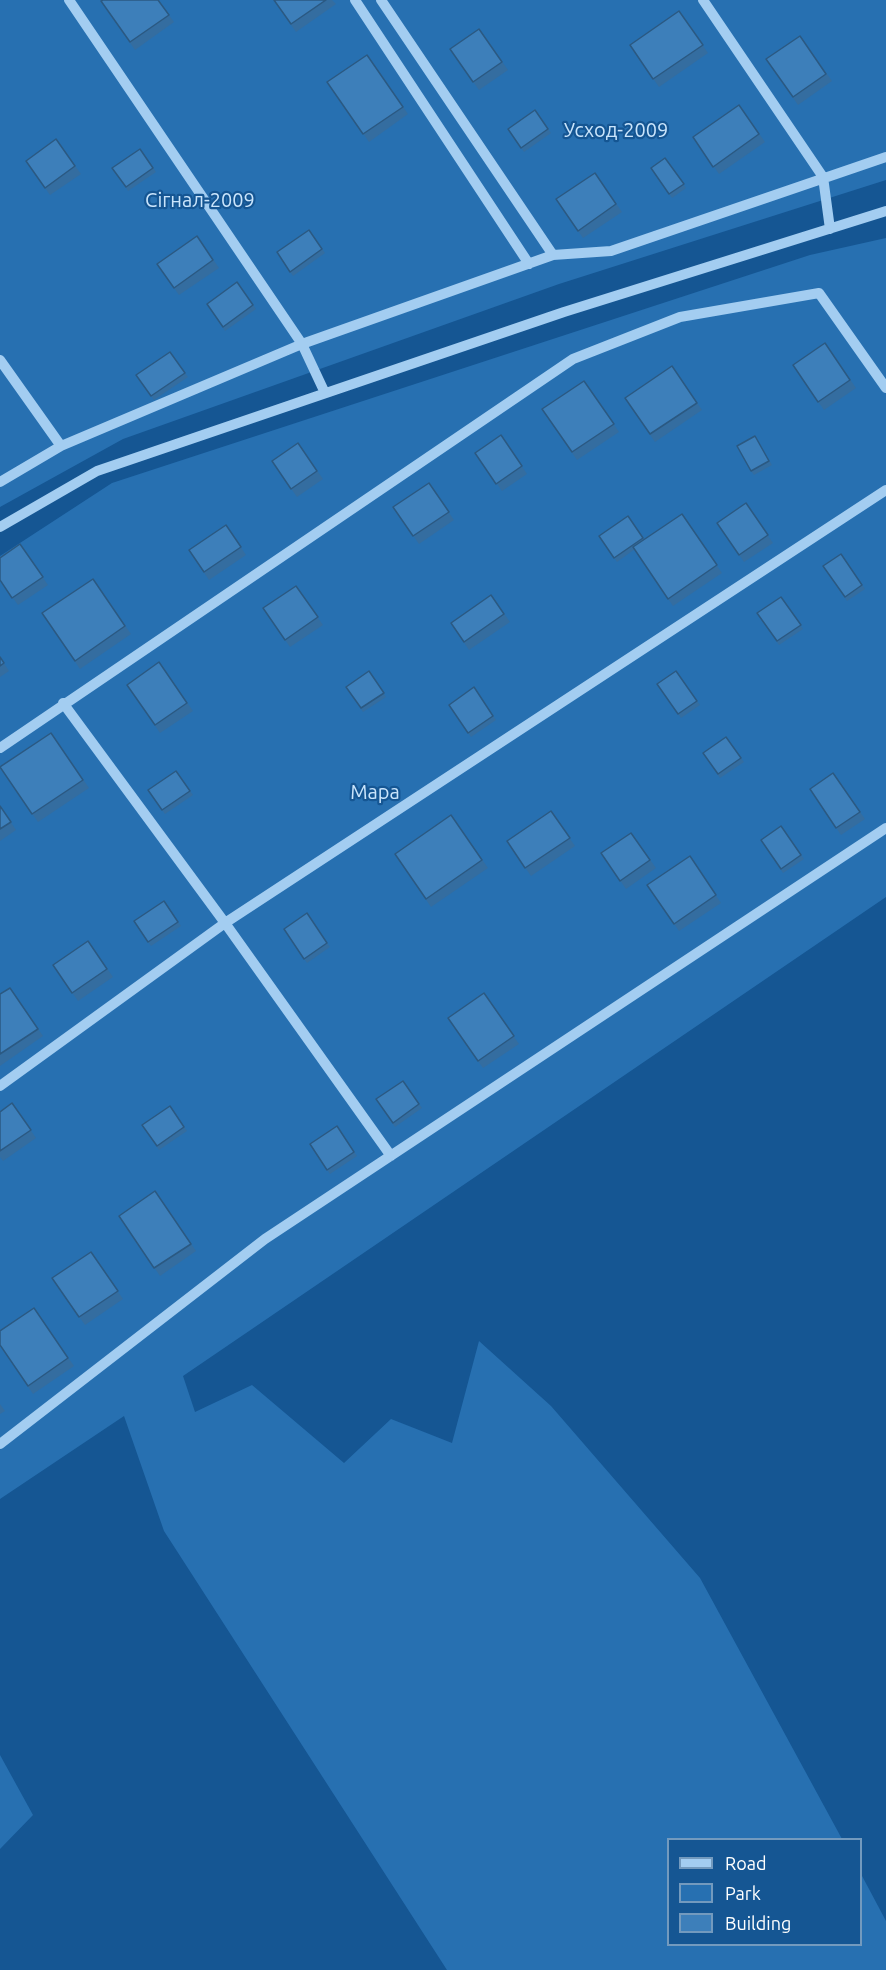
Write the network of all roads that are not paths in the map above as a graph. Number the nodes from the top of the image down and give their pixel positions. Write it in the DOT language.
graph roads {
  1 [pos="69,0"];
  2 [pos="354,0"];
  3 [pos="381,0"];
  4 [pos="703,0"];
  5 [pos="886,157"];
  6 [pos="823,177"];
  7 [pos="886,211"];
  8 [pos="830,229"];
  9 [pos="553,255"];
  10 [pos="530,264"];
  11 [pos="302,344"];
  12 [pos="0,360"];
  13 [pos="886,388"];
  14 [pos="325,393"];
  15 [pos="61,446"];
  16 [pos="0,482"];
  17 [pos="886,490"];
  18 [pos="0,526"];
  19 [pos="63,703"];
  20 [pos="0,748"];
  21 [pos="886,828"];
  22 [pos="225,923"];
  23 [pos="0,1086"];
  24 [pos="391,1155"];
  25 [pos="0,1444"];
  1 -- 11 [label="street"];
  2 -- 10 [label="street"];
  3 -- 9 [label="street"];
  4 -- 6 [label="street"];
  5 -- 6 [label="street"];
  6 -- 8 [label="street"];
  6 -- 9 [label="street"];
  7 -- 8 [label="street"];
  8 -- 14 [label="street"];
  9 -- 10 [label="street"];
  10 -- 11 [label="street"];
  11 -- 14 [label="street"];
  11 -- 15 [label="street"];
  12 -- 15 [label="street"];
  13 -- 19 [label="street"];
  14 -- 18 [label="street"];
  15 -- 16 [label="street"];
  17 -- 22 [label="street"];
  19 -- 20 [label="street"];
  19 -- 22 [label="street"];
  21 -- 24 [label="street"];
  22 -- 23 [label="street"];
  22 -- 24 [label="street"];
  24 -- 25 [label="street"];
}
